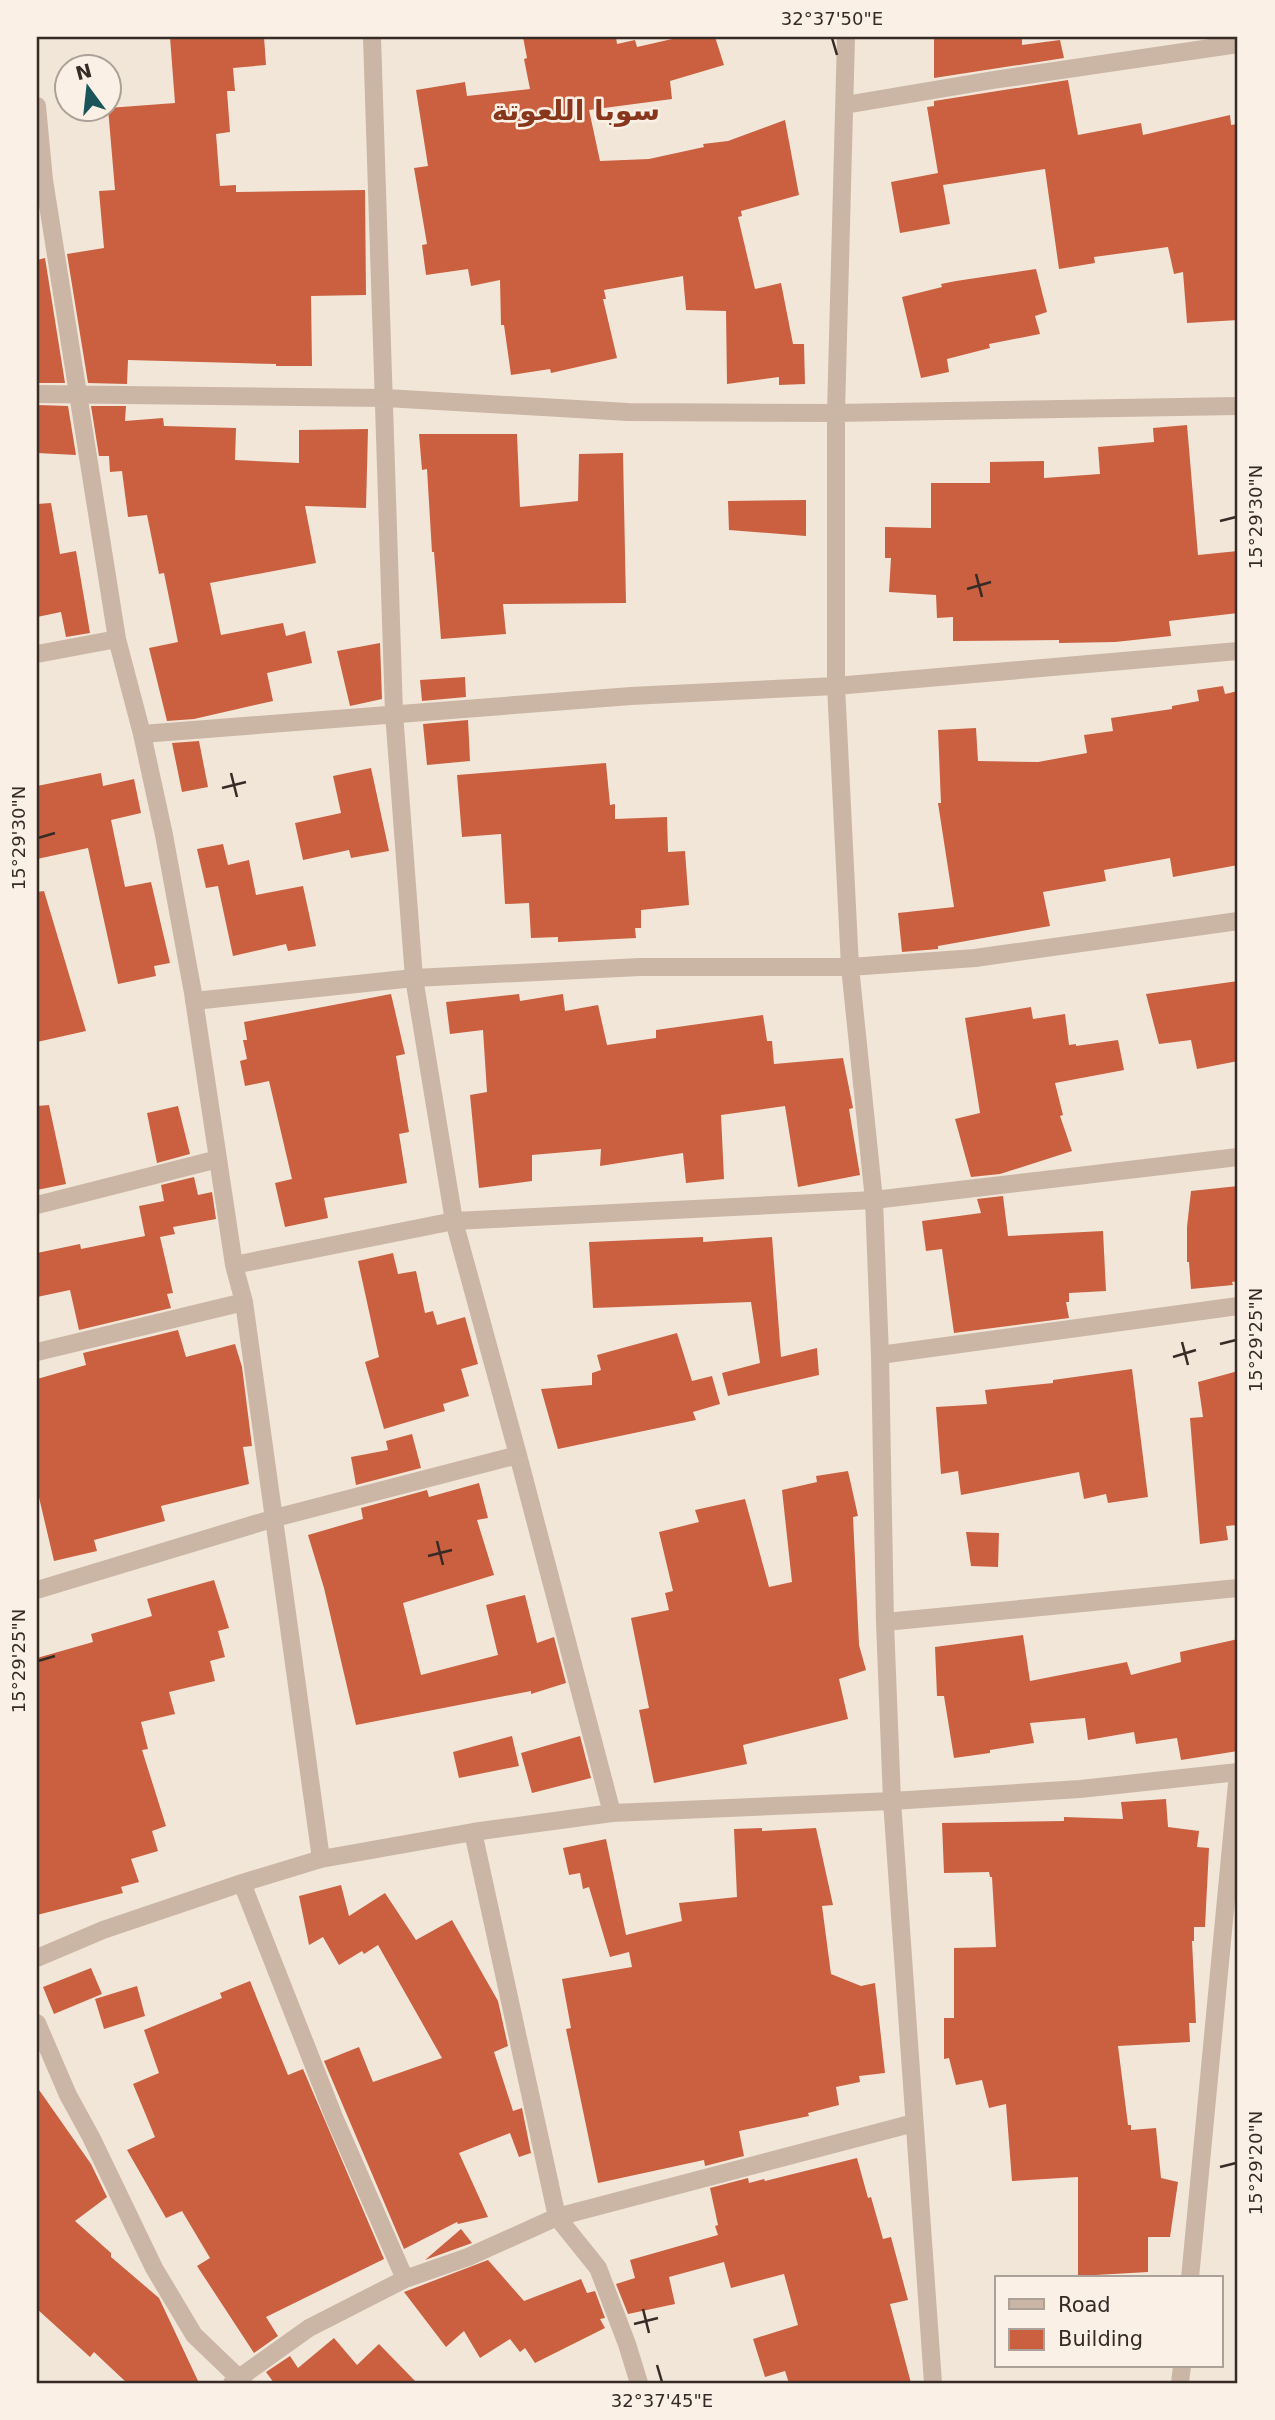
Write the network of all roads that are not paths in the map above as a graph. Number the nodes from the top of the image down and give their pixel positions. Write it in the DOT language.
graph roads {
  1 [pos="372,37"];
  2 [pos="846,37"];
  3 [pos="1238,44"];
  4 [pos="845,105"];
  5 [pos="37,106"];
  6 [pos="40,179"];
  7 [pos="37,394"];
  8 [pos="76,395"];
  9 [pos="386,398"];
  10 [pos="1238,406"];
  11 [pos="836,413"];
  12 [pos="117,639"];
  13 [pos="1238,651"];
  14 [pos="37,654"];
  15 [pos="836,686"];
  16 [pos="394,713"];
  17 [pos="142,734"];
  18 [pos="1238,921"];
  19 [pos="850,967"];
  20 [pos="414,978"];
  21 [pos="194,1001"];
  22 [pos="1238,1157"];
  23 [pos="218,1158"];
  24 [pos="874,1200"];
  25 [pos="37,1205"];
  26 [pos="454,1221"];
  27 [pos="234,1265"];
  28 [pos="244,1302"];
  29 [pos="1238,1306"];
  30 [pos="37,1352"];
  31 [pos="880,1355"];
  32 [pos="519,1455"];
  33 [pos="275,1518"];
  34 [pos="1238,1588"];
  35 [pos="37,1590"];
  36 [pos="885,1622"];
  37 [pos="1238,1772"];
  38 [pos="892,1801"];
  39 [pos="612,1813"];
  40 [pos="473,1832"];
  41 [pos="321,1859"];
  42 [pos="242,1883"];
  43 [pos="37,1958"];
  44 [pos="37,2023"];
  45 [pos="914,2123"];
  46 [pos="557,2217"];
  47 [pos="1190,2276"];
  48 [pos="405,2279"];
  49 [pos="238,2382"];
  50 [pos="639,2383"];
  51 [pos="933,2383"];
  1 -- 9 [label="street"];
  2 -- 4 [label="street"];
  3 -- 4 [label="street"];
  4 -- 11 [label="street"];
  5 -- 6 [label="street"];
  6 -- 8 [label="street"];
  7 -- 8 [label="street"];
  8 -- 9 [label="street"];
  8 -- 12 [label="street"];
  9 -- 11 [label="street"];
  9 -- 16 [label="street"];
  10 -- 11 [label="street"];
  11 -- 15 [label="street"];
  12 -- 14 [label="street"];
  12 -- 17 [label="street"];
  13 -- 15 [label="street"];
  15 -- 16 [label="street"];
  15 -- 19 [label="street"];
  16 -- 17 [label="street"];
  16 -- 20 [label="street"];
  17 -- 21 [label="street"];
  18 -- 19 [label="street"];
  19 -- 20 [label="street"];
  19 -- 24 [label="street"];
  20 -- 21 [label="street"];
  20 -- 26 [label="street"];
  21 -- 23 [label="street"];
  22 -- 24 [label="street"];
  23 -- 25 [label="street"];
  23 -- 27 [label="street"];
  24 -- 26 [label="street"];
  24 -- 31 [label="street"];
  26 -- 27 [label="street"];
  26 -- 32 [label="street"];
  27 -- 28 [label="street"];
  28 -- 30 [label="street"];
  28 -- 33 [label="street"];
  29 -- 31 [label="street"];
  31 -- 36 [label="street"];
  32 -- 33 [label="street"];
  32 -- 39 [label="street"];
  33 -- 35 [label="street"];
  33 -- 41 [label="street"];
  34 -- 36 [label="street"];
  36 -- 38 [label="street"];
  37 -- 38 [label="street"];
  37 -- 47 [label="street"];
  38 -- 39 [label="street"];
  38 -- 45 [label="street"];
  39 -- 40 [label="street"];
  40 -- 41 [label="street"];
  40 -- 46 [label="street"];
  41 -- 42 [label="street"];
  42 -- 43 [label="street"];
  42 -- 48 [label="street"];
  44 -- 49 [label="street"];
  45 -- 46 [label="street"];
  45 -- 51 [label="street"];
  46 -- 48 [label="street"];
  46 -- 50 [label="street"];
  48 -- 49 [label="street"];
}
